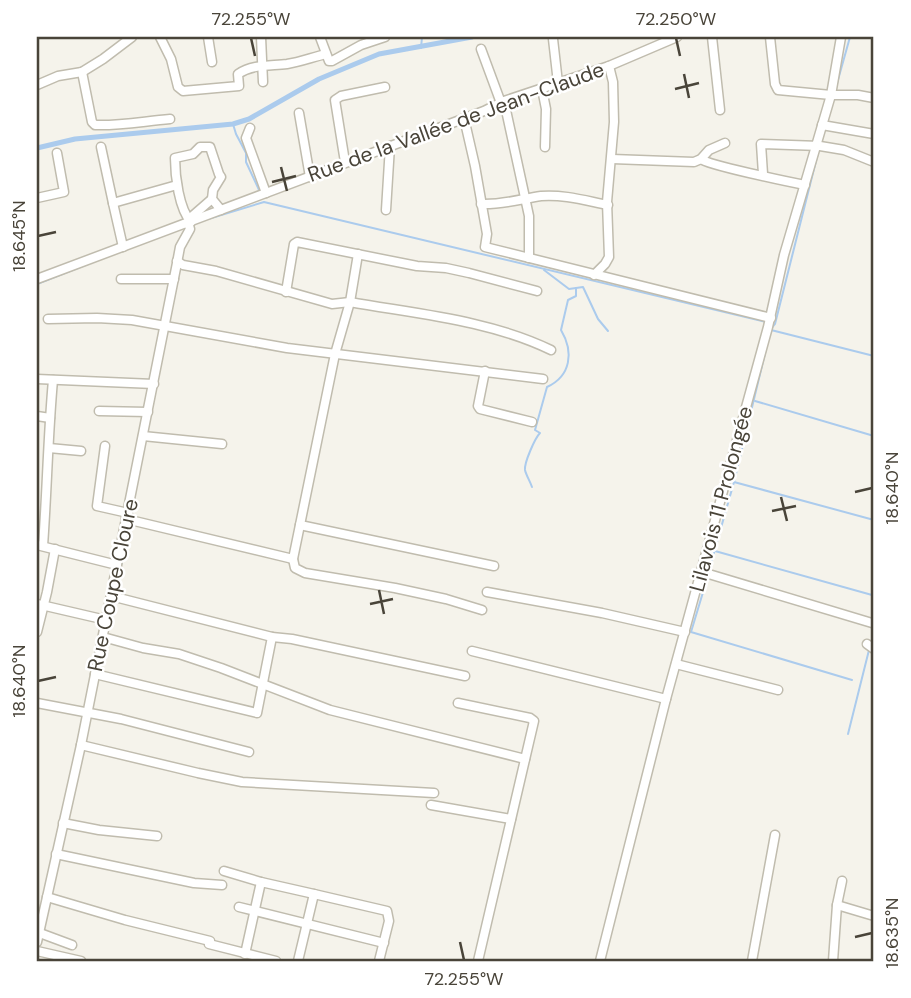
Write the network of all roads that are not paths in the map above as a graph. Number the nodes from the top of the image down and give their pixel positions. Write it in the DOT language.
graph roads {
  1 [pos="132,37"];
  2 [pos="160,37"];
  3 [pos="208,37"];
  4 [pos="261,37"];
  5 [pos="320,37"];
  6 [pos="384,37"];
  7 [pos="677,37"];
  8 [pos="712,37"];
  9 [pos="770,37"];
  10 [pos="841,37"];
  11 [pos="553,39"];
  12 [pos="481,49"];
  13 [pos="326,54"];
  14 [pos="212,62"];
  15 [pos="261,65"];
  16 [pos="609,65"];
  17 [pos="82,72"];
  18 [pos="263,82"];
  19 [pos="558,83"];
  20 [pos="37,85"];
  21 [pos="385,87"];
  22 [pos="542,89"];
  23 [pos="831,95"];
  24 [pos="874,98"];
  25 [pos="502,102"];
  26 [pos="720,110"];
  27 [pos="299,113"];
  28 [pos="464,118"];
  29 [pos="170,119"];
  30 [pos="822,125"];
  31 [pos="250,128"];
  32 [pos="874,134"];
  33 [pos="725,143"];
  34 [pos="390,146"];
  35 [pos="545,146"];
  36 [pos="816,146"];
  37 [pos="101,147"];
  38 [pos="57,153"];
  39 [pos="612,159"];
  40 [pos="701,159"];
  41 [pos="874,160"];
  42 [pos="345,162"];
  43 [pos="763,174"];
  44 [pos="310,177"];
  45 [pos="177,185"];
  46 [pos="805,185"];
  47 [pos="266,193"];
  48 [pos="37,198"];
  49 [pos="212,200"];
  50 [pos="525,200"];
  51 [pos="113,203"];
  52 [pos="481,204"];
  53 [pos="608,205"];
  54 [pos="221,210"];
  55 [pos="386,210"];
  56 [pos="189,223"];
  57 [pos="122,247"];
  58 [pos="358,254"];
  59 [pos="529,258"];
  60 [pos="177,261"];
  61 [pos="594,275"];
  62 [pos="37,279"];
  63 [pos="121,279"];
  64 [pos="174,279"];
  65 [pos="537,291"];
  66 [pos="286,292"];
  67 [pos="350,302"];
  68 [pos="48,319"];
  69 [pos="769,322"];
  70 [pos="165,326"];
  71 [pos="551,350"];
  72 [pos="335,354"];
  73 [pos="485,371"];
  74 [pos="37,379"];
  75 [pos="543,379"];
  76 [pos="53,380"];
  77 [pos="154,384"];
  78 [pos="99,411"];
  79 [pos="148,412"];
  80 [pos="37,416"];
  81 [pos="50,418"];
  82 [pos="532,422"];
  83 [pos="143,436"];
  84 [pos="222,444"];
  85 [pos="106,446"];
  86 [pos="49,449"];
  87 [pos="81,451"];
  88 [pos="127,516"];
  89 [pos="300,524"];
  90 [pos="40,546"];
  91 [pos="55,549"];
  92 [pos="293,559"];
  93 [pos="117,565"];
  94 [pos="494,566"];
  95 [pos="702,572"];
  96 [pos="487,592"];
  97 [pos="111,596"];
  98 [pos="40,605"];
  99 [pos="482,610"];
  100 [pos="106,620"];
  101 [pos="872,623"];
  102 [pos="37,632"];
  103 [pos="685,632"];
  104 [pos="103,637"];
  105 [pos="272,637"];
  106 [pos="472,651"];
  107 [pos="676,664"];
  108 [pos="95,674"];
  109 [pos="465,676"];
  110 [pos="262,683"];
  111 [pos="778,690"];
  112 [pos="666,699"];
  113 [pos="37,703"];
  114 [pos="458,703"];
  115 [pos="86,713"];
  116 [pos="81,745"];
  117 [pos="249,752"];
  118 [pos="525,759"];
  119 [pos="434,793"];
  120 [pos="430,805"];
  121 [pos="511,819"];
  122 [pos="63,823"];
  123 [pos="775,835"];
  124 [pos="157,836"];
  125 [pos="56,854"];
  126 [pos="224,871"];
  127 [pos="842,881"];
  128 [pos="261,882"];
  129 [pos="222,885"];
  130 [pos="314,894"];
  131 [pos="47,897"];
  132 [pos="837,905"];
  133 [pos="239,908"];
  134 [pos="254,911"];
  135 [pos="874,916"];
  136 [pos="306,925"];
  137 [pos="38,932"];
  138 [pos="37,942"];
  139 [pos="384,943"];
  140 [pos="72,945"];
  141 [pos="37,951"];
  142 [pos="244,954"];
  143 [pos="81,961"];
  144 [pos="276,961"];
  145 [pos="298,961"];
  146 [pos="379,961"];
  147 [pos="478,961"];
  148 [pos="600,961"];
  149 [pos="752,961"];
  150 [pos="832,961"];
  1 -- 17 [label="street"];
  2 -- 15 [label="street"];
  3 -- 14 [label="street"];
  4 -- 15 [label="street"];
  5 -- 13 [label="street"];
  6 -- 13 [label="street"];
  7 -- 16 [label="street, Rue de la Vallée de Jean-Claude"];
  8 -- 26 [label="street"];
  9 -- 23 [label="street"];
  10 -- 23 [label="street, Lilavois 11 Prolongée"];
  11 -- 19 [label="street"];
  12 -- 25 [label="street"];
  13 -- 15 [label="street"];
  15 -- 18 [label="street"];
  16 -- 19 [label="street, Rue de la Vallée de Jean-Claude"];
  16 -- 39 [label="street"];
  17 -- 20 [label="street"];
  17 -- 29 [label="street"];
  19 -- 22 [label="street, Rue de la Vallée de Jean-Claude"];
  21 -- 42 [label="street"];
  22 -- 25 [label="street, Rue de la Vallée de Jean-Claude"];
  22 -- 35 [label="street"];
  23 -- 24 [label="street"];
  23 -- 30 [label="street, Lilavois 11 Prolongée"];
  25 -- 28 [label="street, Rue de la Vallée de Jean-Claude"];
  25 -- 50 [label="street"];
  27 -- 44 [label="street"];
  28 -- 34 [label="street, Rue de la Vallée de Jean-Claude"];
  28 -- 52 [label="street"];
  30 -- 32 [label="street"];
  30 -- 36 [label="street, Lilavois 11 Prolongée"];
  31 -- 47 [label="street"];
  33 -- 40 [label="street"];
  34 -- 42 [label="street, Rue de la Vallée de Jean-Claude"];
  34 -- 55 [label="street"];
  36 -- 41 [label="street"];
  36 -- 43 [label="street"];
  36 -- 46 [label="street, Lilavois 11 Prolongée"];
  37 -- 51 [label="street"];
  38 -- 48 [label="street"];
  39 -- 40 [label="street"];
  39 -- 53 [label="street"];
  40 -- 43 [label="street"];
  42 -- 44 [label="street, Rue de la Vallée de Jean-Claude"];
  43 -- 46 [label="street"];
  44 -- 47 [label="street, Rue de la Vallée de Jean-Claude"];
  45 -- 49 [label="street"];
  45 -- 51 [label="street"];
  45 -- 56 [label="street"];
  46 -- 69 [label="street, Lilavois 11 Prolongée"];
  47 -- 54 [label="street, Rue de la Vallée de Jean-Claude"];
  49 -- 54 [label="street"];
  49 -- 56 [label="street"];
  50 -- 52 [label="street"];
  50 -- 53 [label="street"];
  50 -- 59 [label="street"];
  51 -- 57 [label="street"];
  52 -- 59 [label="street"];
  53 -- 61 [label="street"];
  54 -- 56 [label="street, Rue de la Vallée de Jean-Claude"];
  56 -- 57 [label="street, Rue de la Vallée de Jean-Claude"];
  56 -- 60 [label="street, Rue Coupe Cloure"];
  57 -- 62 [label="street, Rue de la Vallée de Jean-Claude"];
  58 -- 65 [label="street"];
  58 -- 66 [label="street"];
  58 -- 67 [label="street"];
  59 -- 61 [label="street"];
  60 -- 64 [label="street, Rue Coupe Cloure"];
  60 -- 66 [label="street"];
  61 -- 69 [label="street"];
  63 -- 64 [label="street"];
  64 -- 70 [label="street, Rue Coupe Cloure"];
  66 -- 67 [label="street"];
  67 -- 71 [label="street"];
  67 -- 72 [label="street"];
  68 -- 70 [label="street"];
  69 -- 95 [label="street, Lilavois 11 Prolongée"];
  70 -- 72 [label="street"];
  70 -- 77 [label="street, Rue Coupe Cloure"];
  72 -- 73 [label="street"];
  72 -- 89 [label="street"];
  73 -- 75 [label="street"];
  73 -- 82 [label="street"];
  74 -- 76 [label="street"];
  76 -- 77 [label="street"];
  76 -- 81 [label="street"];
  77 -- 79 [label="street, Rue Coupe Cloure"];
  78 -- 79 [label="street"];
  79 -- 83 [label="street, Rue Coupe Cloure"];
  80 -- 81 [label="street"];
  81 -- 86 [label="street"];
  83 -- 84 [label="street"];
  83 -- 88 [label="street, Rue Coupe Cloure"];
  85 -- 88 [label="street"];
  86 -- 87 [label="street"];
  86 -- 90 [label="street"];
  88 -- 92 [label="street"];
  88 -- 93 [label="street, Rue Coupe Cloure"];
  89 -- 92 [label="street"];
  89 -- 94 [label="street"];
  90 -- 91 [label="street"];
  91 -- 93 [label="street"];
  91 -- 98 [label="street"];
  92 -- 99 [label="street"];
  93 -- 97 [label="street, Rue Coupe Cloure"];
  95 -- 101 [label="street"];
  95 -- 103 [label="street, Lilavois 11 Prolongée"];
  96 -- 103 [label="street"];
  97 -- 100 [label="street, Rue Coupe Cloure"];
  97 -- 105 [label="street"];
  98 -- 100 [label="street"];
  98 -- 102 [label="street"];
  100 -- 104 [label="street, Rue Coupe Cloure"];
  103 -- 107 [label="street, Lilavois 11 Prolongée"];
  104 -- 108 [label="street, Rue Coupe Cloure"];
  104 -- 110 [label="street"];
  105 -- 109 [label="street"];
  105 -- 110 [label="street"];
  106 -- 112 [label="street"];
  107 -- 111 [label="street"];
  107 -- 112 [label="street, Lilavois 11 Prolongée"];
  108 -- 110 [label="street"];
  108 -- 115 [label="street, Rue Coupe Cloure"];
  110 -- 118 [label="street"];
  112 -- 148 [label="street, Lilavois 11 Prolongée"];
  113 -- 115 [label="street"];
  114 -- 118 [label="street"];
  115 -- 116 [label="street, Rue Coupe Cloure"];
  115 -- 117 [label="street"];
  116 -- 119 [label="street"];
  116 -- 122 [label="street, Rue Coupe Cloure"];
  118 -- 121 [label="street"];
  120 -- 121 [label="street"];
  121 -- 147 [label="street"];
  122 -- 124 [label="street"];
  122 -- 125 [label="street, Rue Coupe Cloure"];
  123 -- 149 [label="street"];
  125 -- 129 [label="street"];
  125 -- 131 [label="street, Rue Coupe Cloure"];
  126 -- 128 [label="street"];
  127 -- 132 [label="street"];
  128 -- 130 [label="street"];
  128 -- 134 [label="street"];
  130 -- 136 [label="street"];
  130 -- 139 [label="street"];
  131 -- 137 [label="street, Rue Coupe Cloure"];
  131 -- 142 [label="street"];
  132 -- 135 [label="street"];
  132 -- 150 [label="street"];
  133 -- 134 [label="street"];
  134 -- 136 [label="street"];
  134 -- 142 [label="street"];
  136 -- 139 [label="street"];
  136 -- 145 [label="street"];
  137 -- 138 [label="street, Rue Coupe Cloure"];
  137 -- 140 [label="street"];
  139 -- 146 [label="street"];
  141 -- 143 [label="street"];
  142 -- 144 [label="street"];
}
